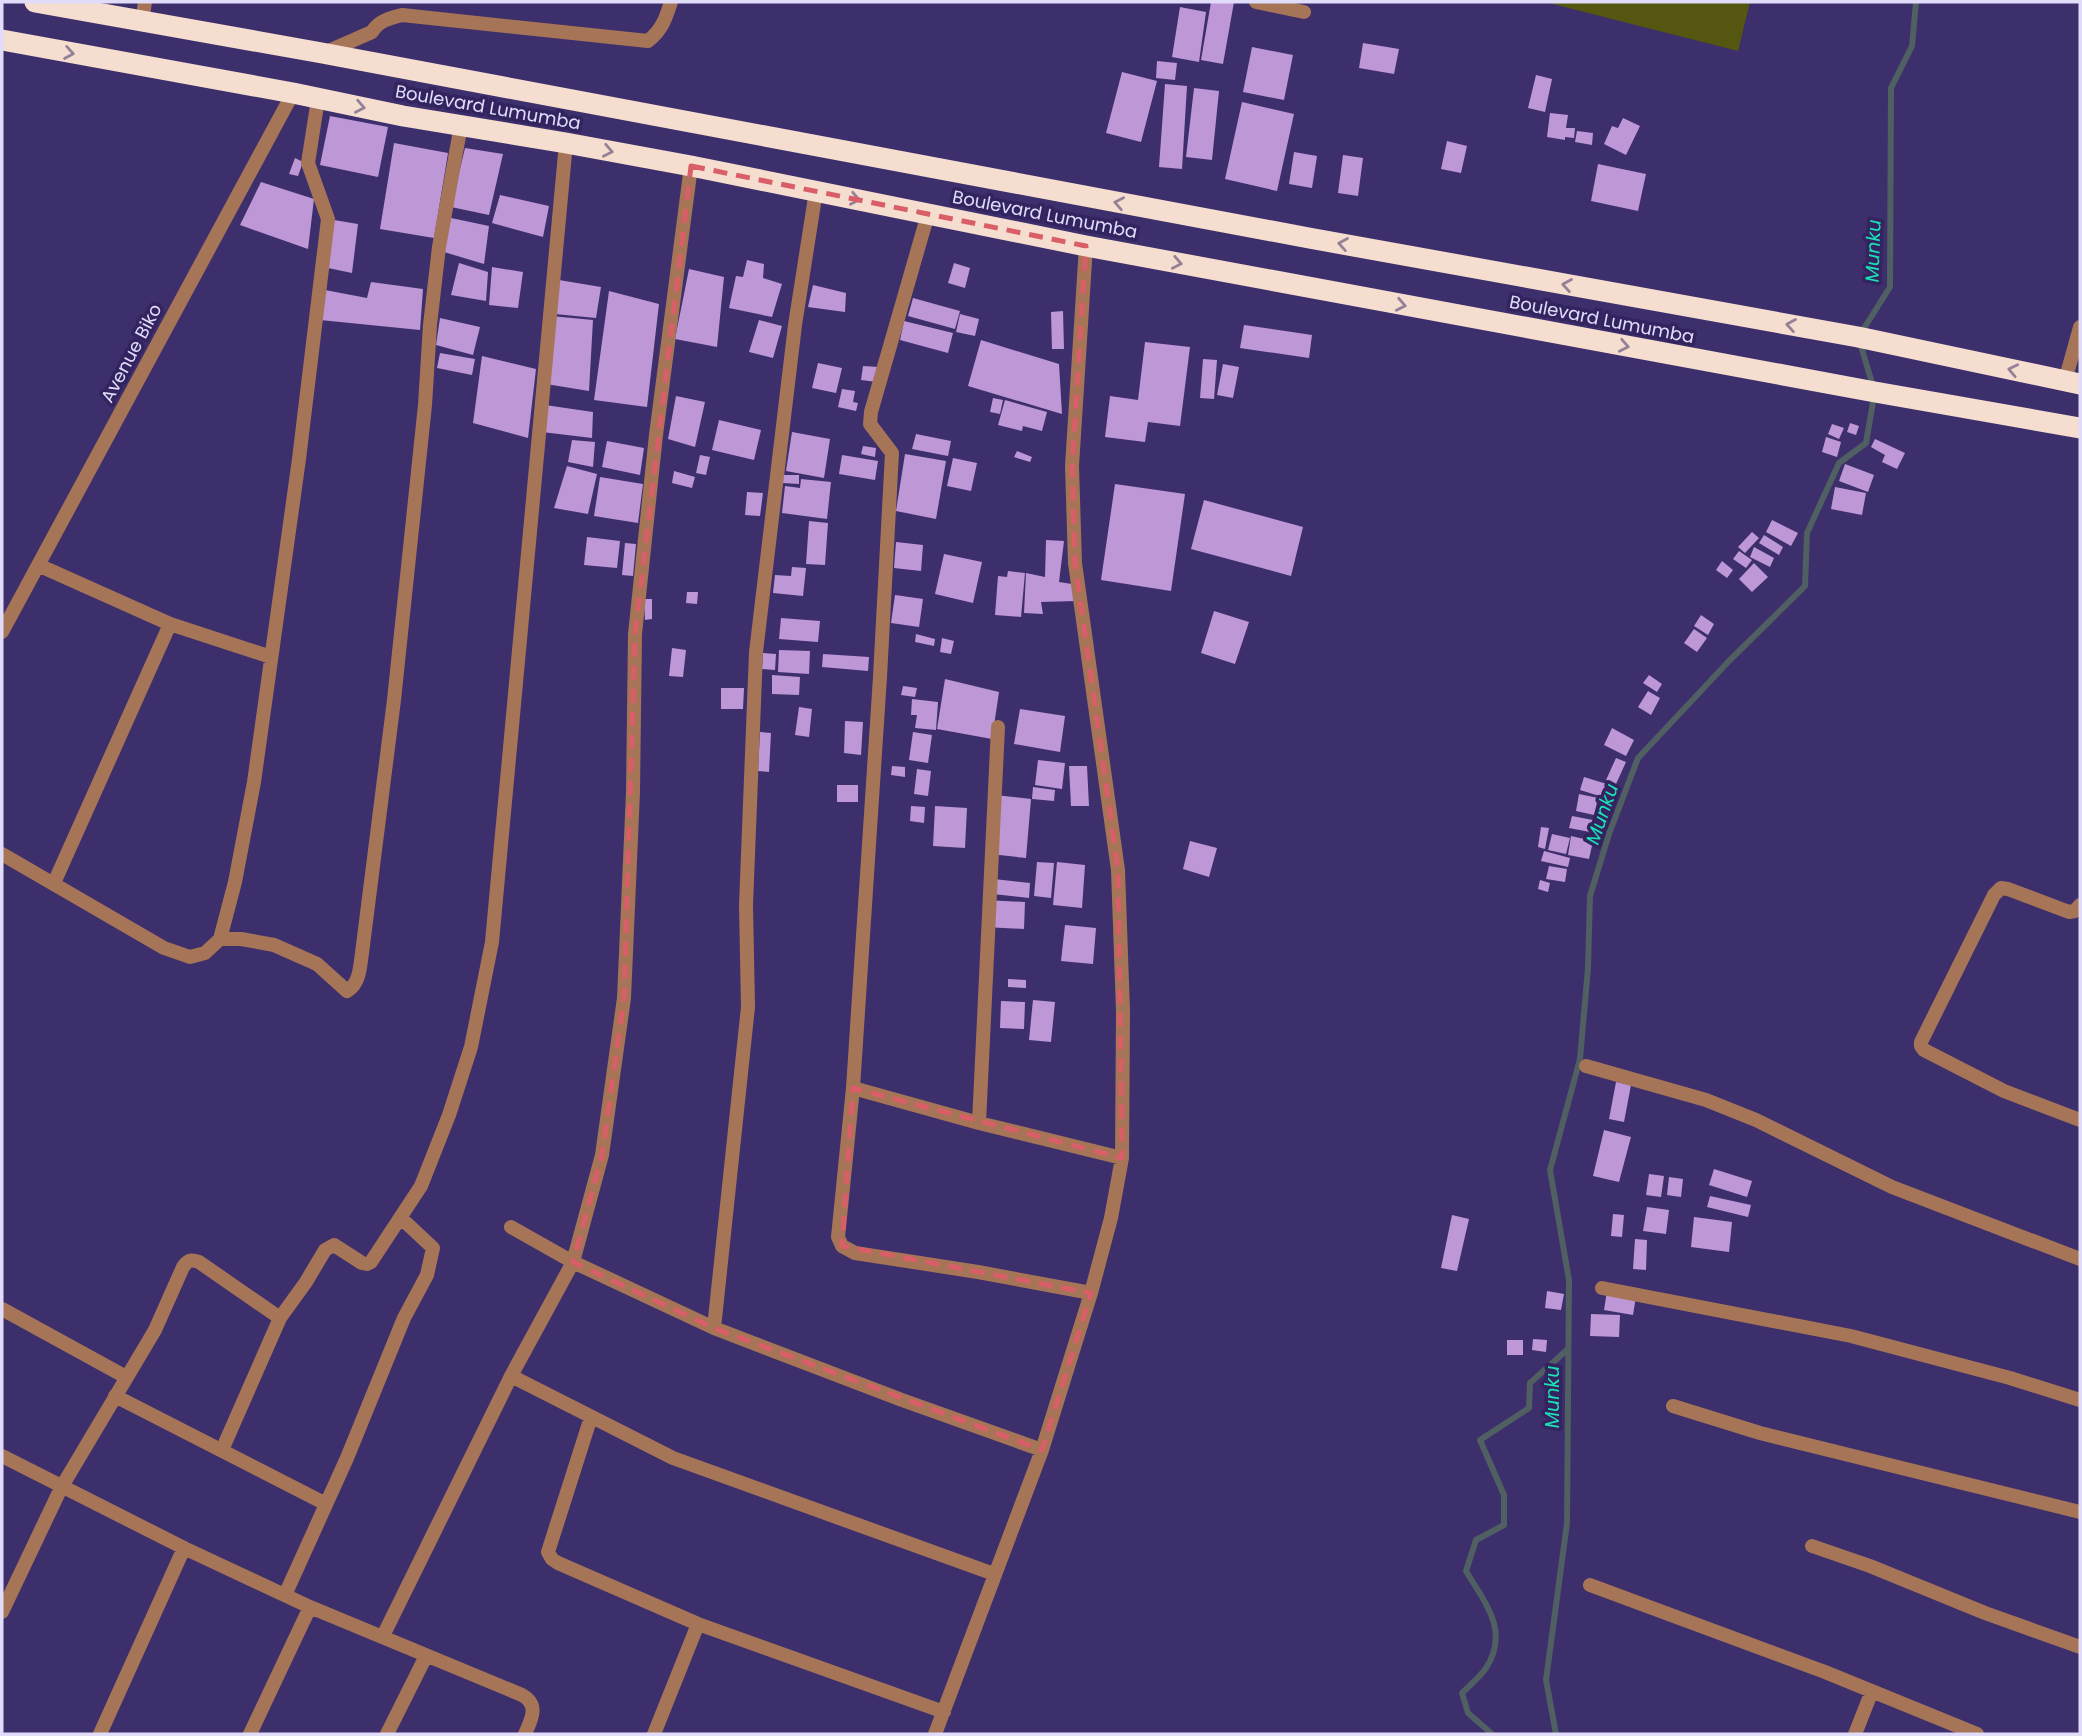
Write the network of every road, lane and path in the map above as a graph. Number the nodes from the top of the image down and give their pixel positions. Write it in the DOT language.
graph roads {
  1 [pos="35,2"];
  2 [pos="671,2"];
  3 [pos="1256,2"];
  4 [pos="143,12"];
  5 [pos="1304,12"];
  6 [pos="2,40"];
  7 [pos="322,53"];
  8 [pos="293,93"];
  9 [pos="318,99"];
  10 [pos="461,125"];
  11 [pos="566,143"];
  12 [pos="691,166"];
  13 [pos="816,191"];
  14 [pos="928,214"];
  15 [pos="1086,246"];
  16 [pos="2080,327"];
  17 [pos="2073,382"];
  18 [pos="2080,428"];
  19 [pos="38,565"];
  20 [pos="170,624"];
  21 [pos="2,632"];
  22 [pos="271,657"];
  23 [pos="998,727"];
  24 [pos="2,854"];
  25 [pos="54,883"];
  26 [pos="2080,905"];
  27 [pos="220,939"];
  28 [pos="1586,1066"];
  29 [pos="853,1087"];
  30 [pos="2080,1120"];
  31 [pos="979,1123"];
  32 [pos="1122,1158"];
  33 [pos="401,1218"];
  34 [pos="511,1227"];
  35 [pos="2080,1259"];
  36 [pos="573,1262"];
  37 [pos="1602,1288"];
  38 [pos="1091,1293"];
  39 [pos="2,1309"];
  40 [pos="279,1318"];
  41 [pos="714,1328"];
  42 [pos="511,1376"];
  43 [pos="126,1377"];
  44 [pos="115,1396"];
  45 [pos="2080,1400"];
  46 [pos="1673,1406"];
  47 [pos="590,1417"];
  48 [pos="222,1450"];
  49 [pos="1042,1450"];
  50 [pos="2,1456"];
  51 [pos="61,1488"];
  52 [pos="326,1504"];
  53 [pos="2080,1512"];
  54 [pos="1812,1546"];
  55 [pos="184,1548"];
  56 [pos="994,1574"];
  57 [pos="1590,1585"];
  58 [pos="285,1595"];
  59 [pos="310,1607"];
  60 [pos="2,1612"];
  61 [pos="698,1624"];
  62 [pos="383,1636"];
  63 [pos="2080,1647"];
  64 [pos="426,1656"];
  65 [pos="1872,1691"];
  66 [pos="944,1712"];
  67 [pos="100,1734"];
  68 [pos="250,1734"];
  69 [pos="387,1734"];
  70 [pos="525,1734"];
  71 [pos="654,1734"];
  72 [pos="935,1734"];
  73 [pos="1855,1734"];
  74 [pos="1978,1734"];
  1 -- 4 [label="highway, Boulevard Lumumba"];
  2 -- 7 [label="street"];
  3 -- 5 [label="street"];
  4 -- 7 [label="highway, Boulevard Lumumba"];
  6 -- 8 [label="highway, Boulevard Lumumba, one-way"];
  17 -- 7 [label="highway, Boulevard Lumumba, one-way"];
  8 -- 9 [label="highway, Boulevard Lumumba"];
  8 -- 19 [label="street, Avenue Biko"];
  9 -- 10 [label="highway, Boulevard Lumumba, one-way"];
  9 -- 22 [label="street"];
  10 -- 11 [label="highway, Boulevard Lumumba"];
  10 -- 27 [label="street"];
  11 -- 12 [label="highway, Boulevard Lumumba, one-way"];
  11 -- 33 [label="street"];
  12 -- 13 [label="highway, Boulevard Lumumba"];
  12 -- 36 [label="street"];
  13 -- 14 [label="highway, Boulevard Lumumba, one-way"];
  13 -- 41 [label="street"];
  14 -- 15 [label="highway, Boulevard Lumumba"];
  14 -- 29 [label="street"];
  15 -- 18 [label="highway, Boulevard Lumumba, one-way"];
  15 -- 32 [label="street"];
  16 -- 17 [label="street"];
  19 -- 20 [label="street"];
  19 -- 21 [label="street, Avenue Biko"];
  20 -- 22 [label="street"];
  20 -- 25 [label="street"];
  22 -- 27 [label="street"];
  23 -- 31 [label="street"];
  24 -- 25 [label="street"];
  25 -- 27 [label="street"];
  26 -- 30 [label="street"];
  28 -- 35 [label="street"];
  29 -- 31 [label="street"];
  29 -- 38 [label="street"];
  31 -- 32 [label="street"];
  32 -- 38 [label="street"];
  33 -- 40 [label="street"];
  33 -- 52 [label="street"];
  34 -- 36 [label="street"];
  36 -- 41 [label="street"];
  36 -- 42 [label="street"];
  37 -- 45 [label="street"];
  38 -- 49 [label="street"];
  39 -- 43 [label="street"];
  40 -- 43 [label="street"];
  40 -- 48 [label="street"];
  41 -- 49 [label="street"];
  42 -- 47 [label="street"];
  42 -- 62 [label="street"];
  43 -- 44 [label="street"];
  44 -- 48 [label="street"];
  44 -- 51 [label="street"];
  46 -- 53 [label="street"];
  47 -- 56 [label="street"];
  47 -- 61 [label="street"];
  48 -- 52 [label="street"];
  49 -- 56 [label="street"];
  50 -- 51 [label="street"];
  51 -- 55 [label="street"];
  51 -- 60 [label="street"];
  52 -- 58 [label="street"];
  54 -- 63 [label="street"];
  55 -- 58 [label="street"];
  55 -- 67 [label="street"];
  56 -- 66 [label="street"];
  57 -- 65 [label="street"];
  58 -- 59 [label="street"];
  59 -- 62 [label="street"];
  59 -- 68 [label="street"];
  61 -- 66 [label="street"];
  61 -- 71 [label="street"];
  62 -- 64 [label="street"];
  64 -- 69 [label="street"];
  64 -- 70 [label="street"];
  65 -- 73 [label="street"];
  65 -- 74 [label="street"];
  66 -- 72 [label="street"];
}
